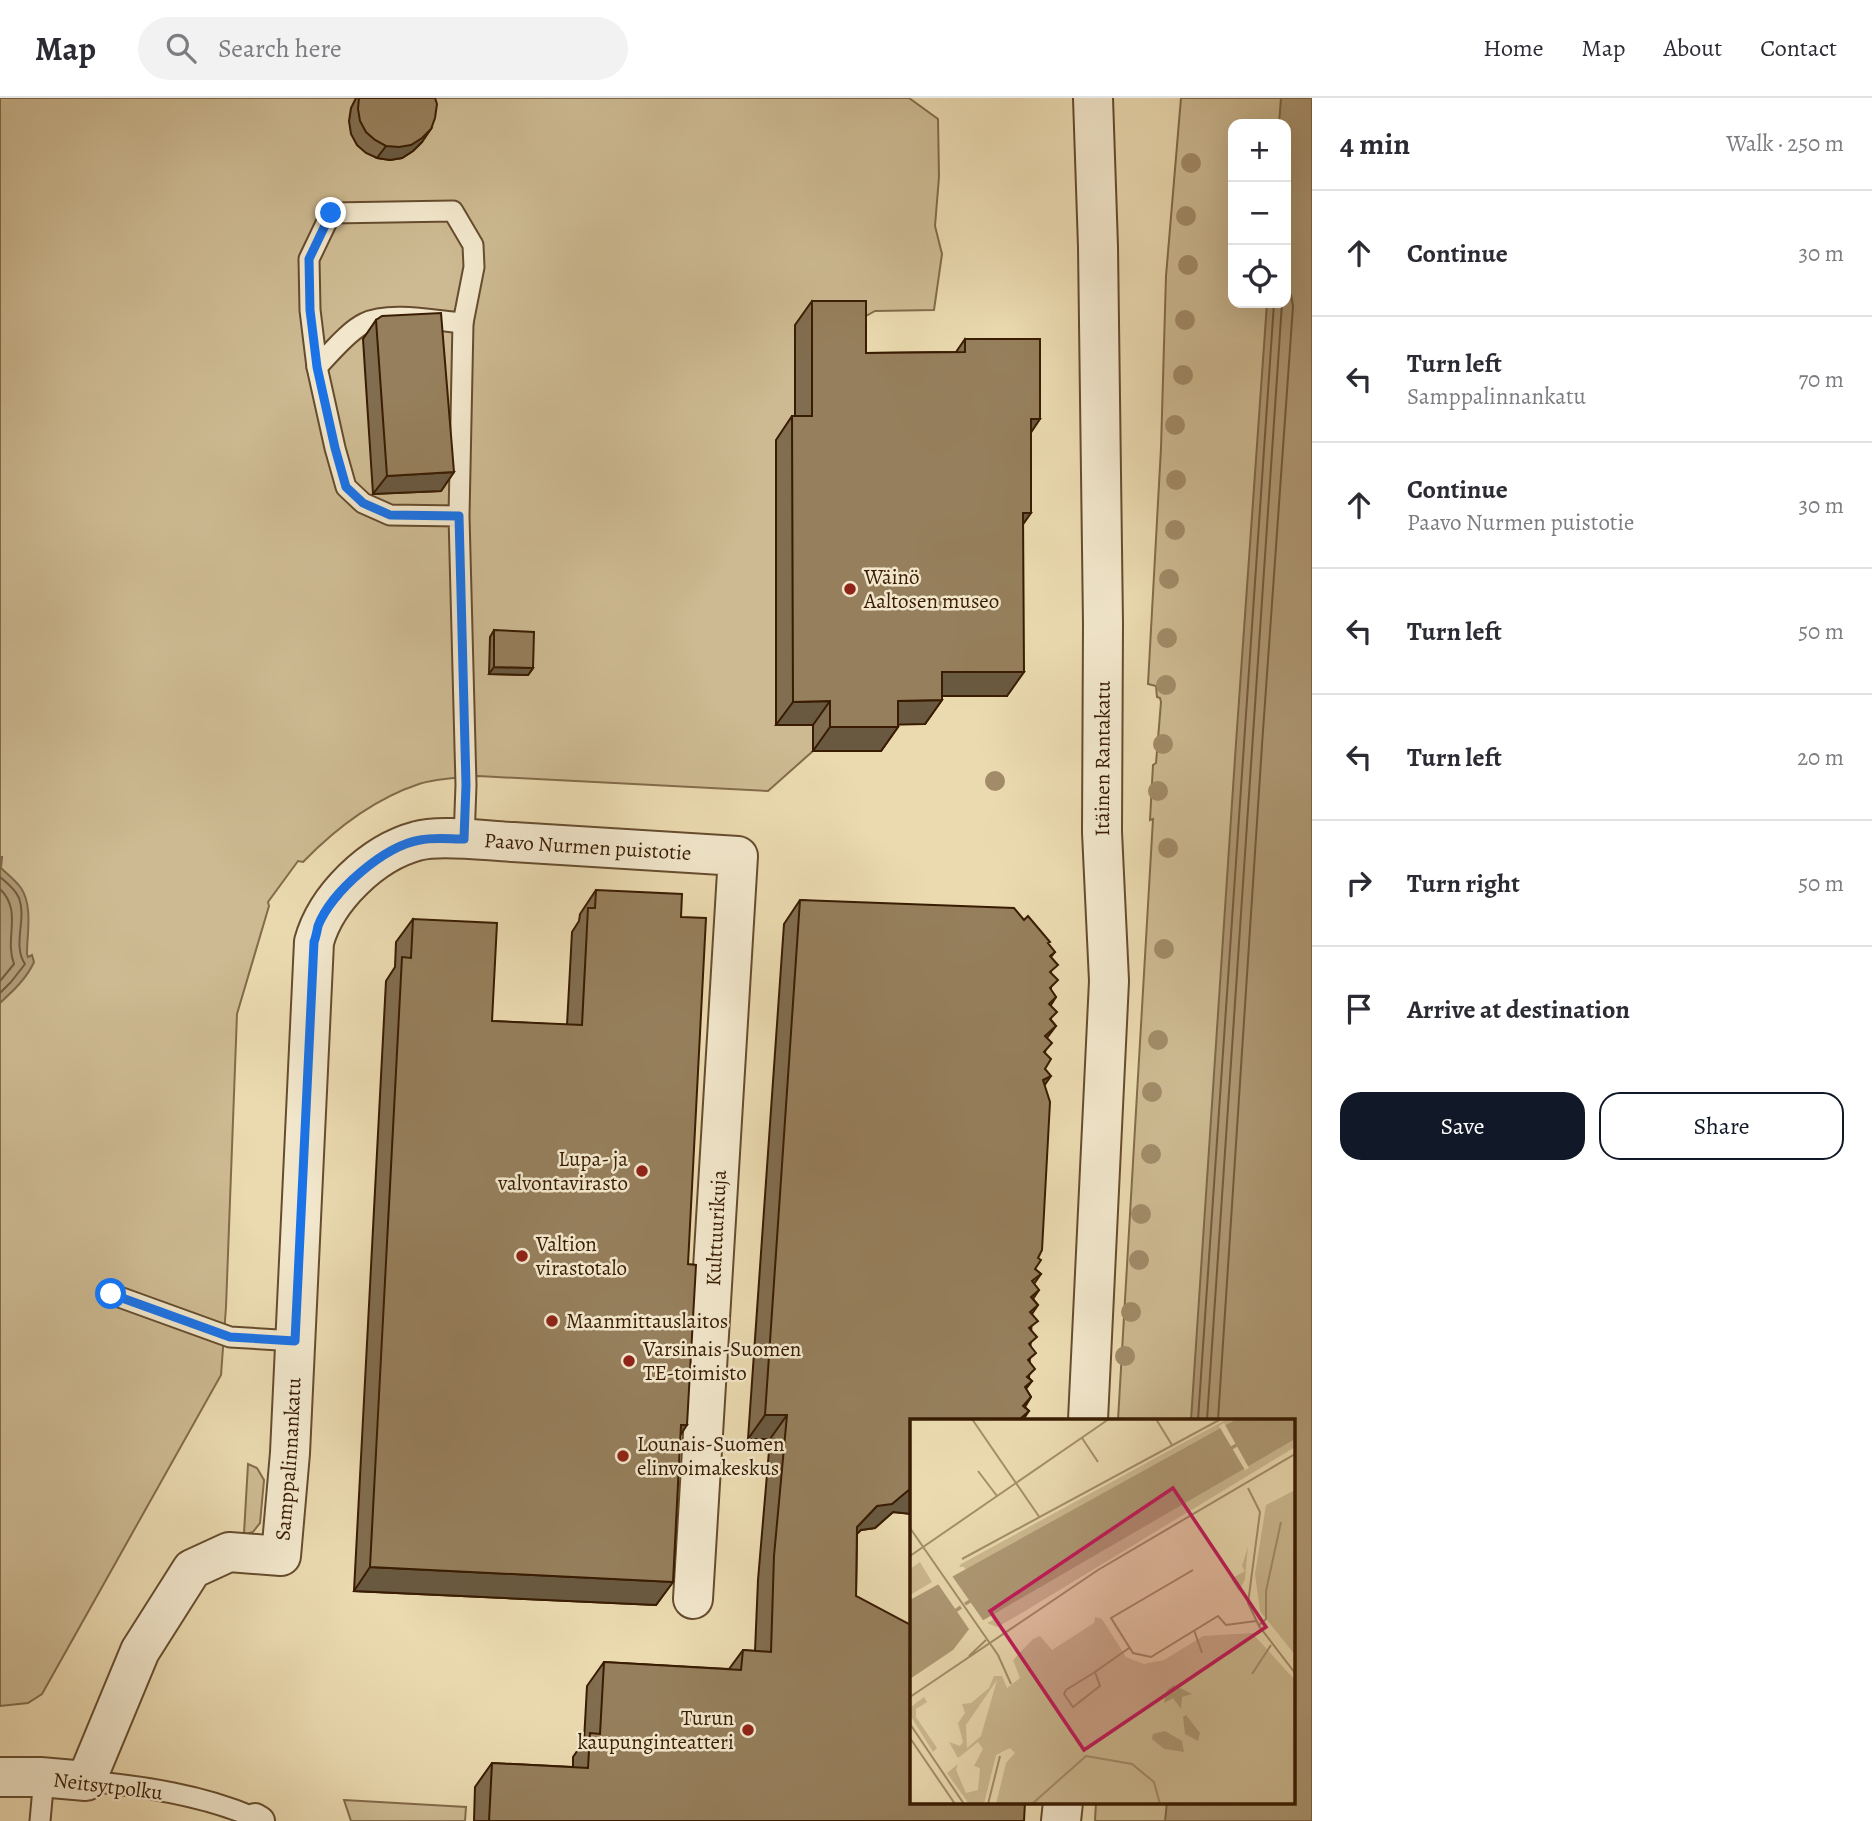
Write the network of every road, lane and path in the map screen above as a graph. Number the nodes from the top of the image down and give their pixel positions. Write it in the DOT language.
graph roads {
  1 [pos="1093,98"];
  2 [pos="463,323"];
  3 [pos="317,367"];
  4 [pos="459,516"];
  5 [pos="464,839"];
  6 [pos="738,856"];
  7 [pos="332,903"];
  8 [pos="111,1294"];
  9 [pos="295,1341"];
  10 [pos="1088,1419"];
  11 [pos="693,1599"];
  12 [pos="0,1777"];
  13 [pos="44,1777"];
  14 [pos="86,1781"];
  15 [pos="257,1819"];
  16 [pos="40,1821"];
  1 -- 10 [label="street, Itäinen Rantakatu"];
  2 -- 3 [label="lane"];
  2 -- 3 [label="lane"];
  2 -- 4 [label="lane"];
  3 -- 4 [label="lane"];
  4 -- 5 [label="lane"];
  5 -- 6 [label="street, Paavo Nurmen puistotie"];
  5 -- 7 [label="street, Paavo Nurmen puistotie"];
  6 -- 11 [label="street, Kulttuurikuja"];
  7 -- 9 [label="street, Samppalinnankatu"];
  8 -- 9 [label="lane"];
  9 -- 14 [label="street, Samppalinnankatu"];
  12 -- 13 [label="street, Neitsytpolku"];
  13 -- 14 [label="street, Neitsytpolku"];
  13 -- 16 [label="lane"];
  14 -- 15 [label="lane, Neitsytpolku"];
}
